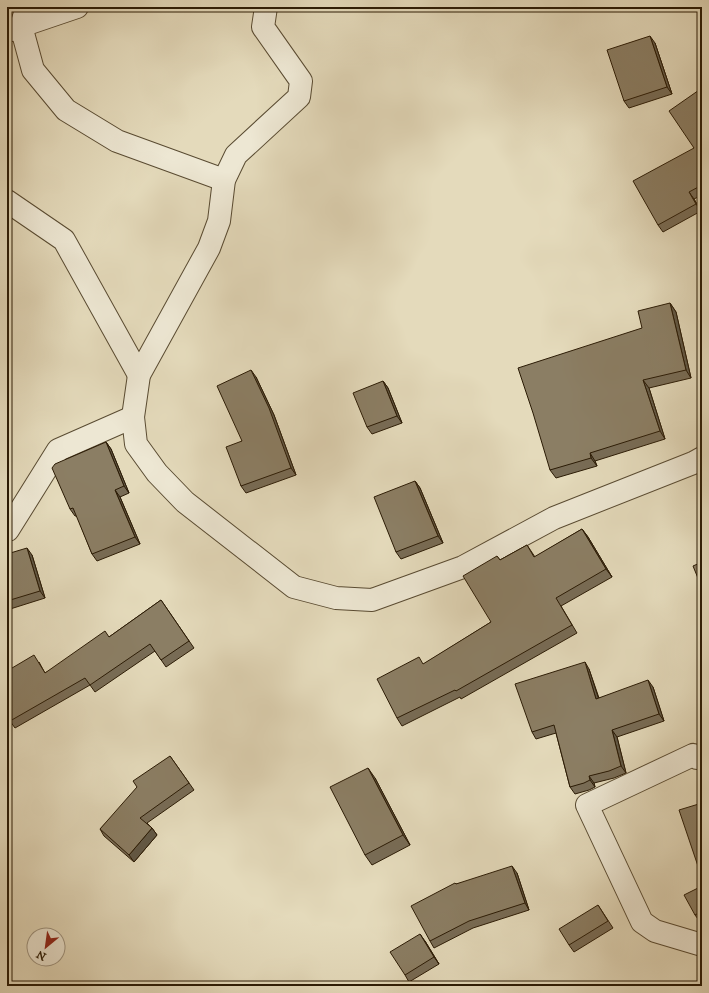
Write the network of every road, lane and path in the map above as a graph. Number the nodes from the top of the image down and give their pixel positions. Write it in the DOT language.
graph roads {
  1 [pos="77,7"];
  2 [pos="266,7"];
  3 [pos="18,22"];
  4 [pos="224,180"];
  5 [pos="7,201"];
  6 [pos="139,375"];
  7 [pos="133,417"];
  8 [pos="702,458"];
  9 [pos="7,530"];
  10 [pos="702,756"];
  11 [pos="702,945"];
  1 -- 3 [label="street"];
  2 -- 4 [label="street"];
  3 -- 4 [label="street"];
  4 -- 6 [label="street"];
  5 -- 6 [label="street"];
  6 -- 7 [label="street"];
  7 -- 8 [label="street"];
  7 -- 9 [label="street"];
  10 -- 11 [label="street"];
}
